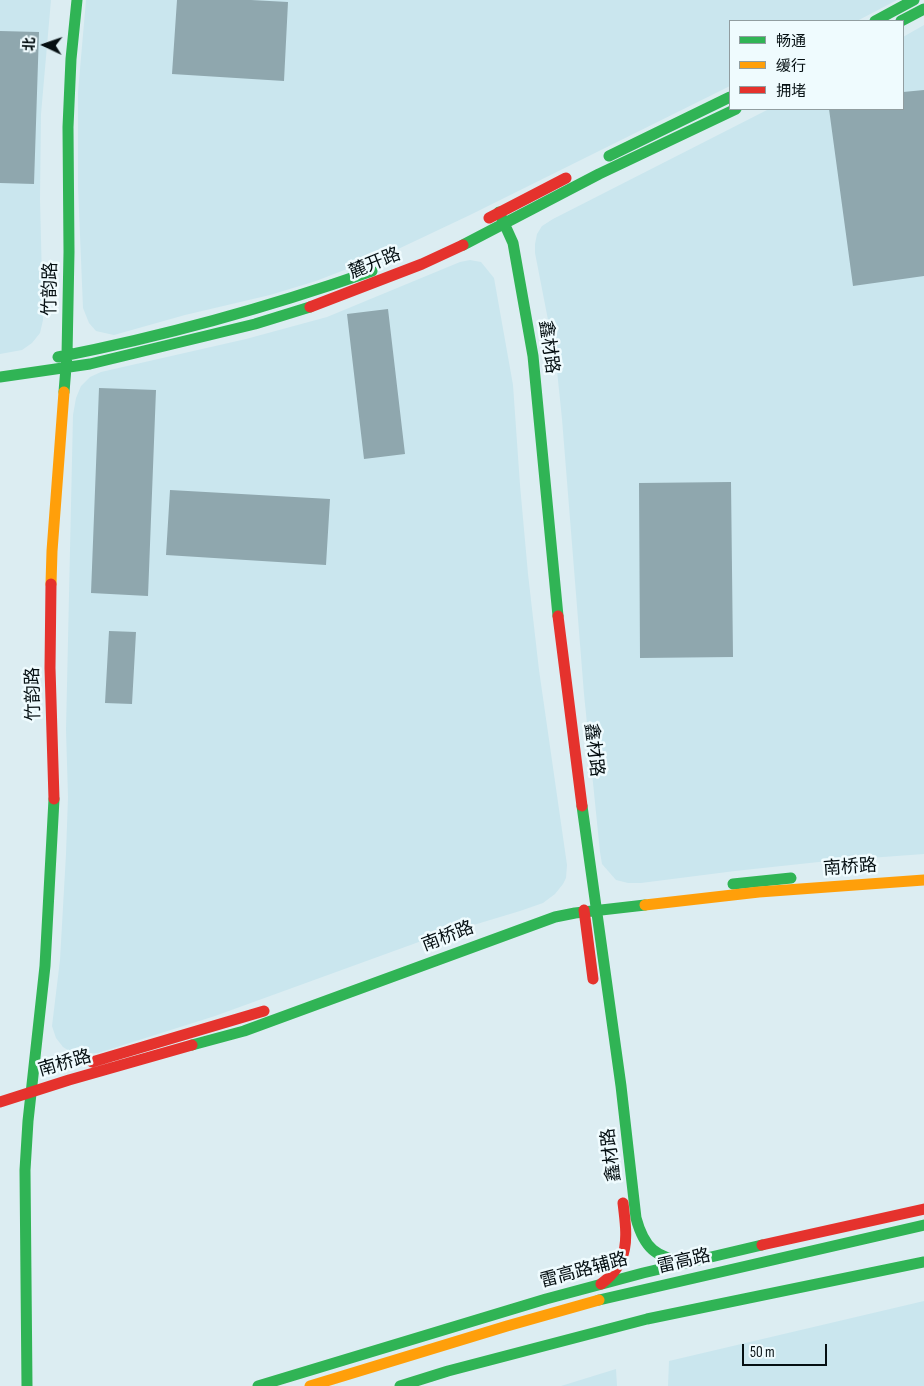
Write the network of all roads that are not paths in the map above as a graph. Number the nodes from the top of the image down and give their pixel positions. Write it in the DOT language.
graph roads {
  1 [pos="66,0"];
  2 [pos="77,0"];
  3 [pos="914,0"];
  4 [pos="924,9"];
  5 [pos="877,20"];
  6 [pos="903,20"];
  7 [pos="729,98"];
  8 [pos="734,110"];
  9 [pos="57,153"];
  10 [pos="595,163"];
  11 [pos="57,172"];
  12 [pos="578,172"];
  13 [pos="493,221"];
  14 [pos="500,242"];
  15 [pos="390,264"];
  16 [pos="508,278"];
  17 [pos="67,355"];
  18 [pos="55,357"];
  19 [pos="0,366"];
  20 [pos="66,367"];
  21 [pos="55,369"];
  22 [pos="0,377"];
  23 [pos="531,456"];
  24 [pos="558,711"];
  25 [pos="579,868"];
  26 [pos="803,877"];
  27 [pos="924,880"];
  28 [pos="589,906"];
  29 [pos="36,925"];
  30 [pos="315,993"];
  31 [pos="596,994"];
  32 [pos="278,1006"];
  33 [pos="28,1020"];
  34 [pos="606,1060"];
  35 [pos="33,1080"];
  36 [pos="21,1084"];
  37 [pos="0,1090"];
  38 [pos="32,1092"];
  39 [pos="20,1096"];
  40 [pos="0,1102"];
  41 [pos="924,1209"];
  42 [pos="924,1225"];
  43 [pos="924,1232"];
  44 [pos="689,1262"];
  45 [pos="924,1262"];
  46 [pos="600,1284"];
  47 [pos="16,1386"];
  48 [pos="27,1386"];
  49 [pos="258,1386"];
  50 [pos="310,1386"];
  51 [pos="330,1386"];
  52 [pos="400,1386"];
  1 -- 9 [label="main road"];
  2 -- 17 [label="main road, 竹韵路"];
  3 -- 5 [label="main road"];
  4 -- 6 [label="main road"];
  7 -- 10 [label="main road"];
  8 -- 13 [label="main road, 麓开路"];
  11 -- 18 [label="main road, 竹韵路"];
  12 -- 13 [label="main road, 麓开路"];
  13 -- 14 [label="main road"];
  13 -- 20 [label="main road, 麓开路"];
  13 -- 28 [label="main road, 鑫材路"];
  15 -- 17 [label="main road, 麓开路"];
  16 -- 23 [label="main road, 鑫材路"];
  17 -- 18 [label="main road, 麓开路"];
  17 -- 20 [label="main road, 竹韵路"];
  18 -- 19 [label="main road, 麓开路"];
  18 -- 21 [label="main road, 竹韵路"];
  20 -- 21 [label="main road, 麓开路"];
  20 -- 35 [label="main road, 竹韵路"];
  21 -- 22 [label="main road, 麓开路"];
  21 -- 29 [label="main road, 竹韵路"];
  24 -- 25 [label="main road, 鑫材路"];
  26 -- 28 [label="main road, 南桥路"];
  27 -- 28 [label="main road, 南桥路"];
  28 -- 30 [label="main road, 南桥路"];
  28 -- 31 [label="main road, 鑫材路"];
  28 -- 38 [label="main road, 南桥路"];
  28 -- 44 [label="main road, 鑫材路"];
  32 -- 35 [label="main road, 南桥路"];
  33 -- 36 [label="main road"];
  34 -- 46 [label="main road, 鑫材路"];
  35 -- 36 [label="main road, 南桥路"];
  35 -- 38 [label="main road, 竹韵路"];
  36 -- 37 [label="main road, 南桥路"];
  36 -- 39 [label="main road"];
  38 -- 39 [label="main road, 南桥路"];
  38 -- 48 [label="main road, 竹韵路"];
  39 -- 40 [label="main road, 南桥路"];
  39 -- 47 [label="main road"];
  41 -- 44 [label="main road, 雷高路辅路"];
  42 -- 50 [label="main road, 雷高路"];
  43 -- 51 [label="main road, 雷高路"];
  44 -- 46 [label="main road, 雷高路辅路"];
  45 -- 52 [label="main road"];
  46 -- 49 [label="main road, 雷高路辅路"];
}
